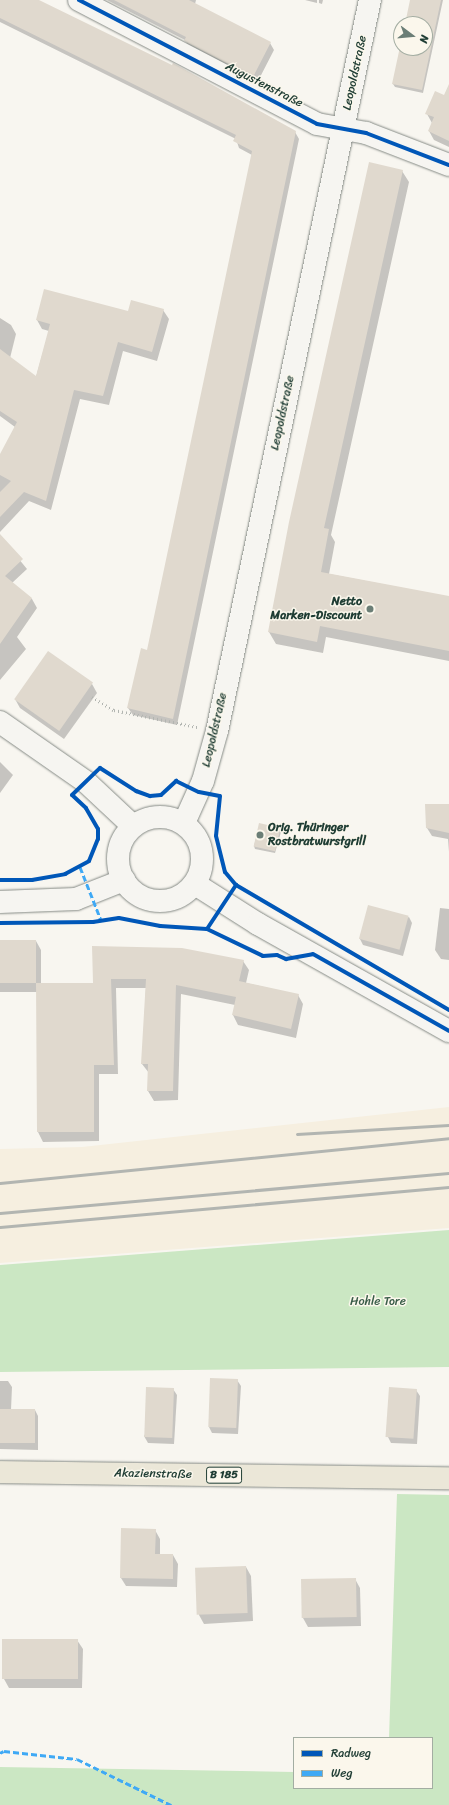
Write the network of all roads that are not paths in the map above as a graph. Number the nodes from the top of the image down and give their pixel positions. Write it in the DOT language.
graph roads {
  1 [pos="79,0"];
  2 [pos="370,0"];
  3 [pos="343,128"];
  4 [pos="449,165"];
  5 [pos="0,722"];
  6 [pos="184,823"];
  7 [pos="133,826"];
  8 [pos="124,880"];
  9 [pos="194,884"];
  10 [pos="0,902"];
  11 [pos="449,1031"];
  12 [pos="0,1472"];
  13 [pos="449,1478"];
  1 -- 3 [label="main road, Augustenstraße"];
  2 -- 3 [label="main road, Leopoldstraße"];
  3 -- 4 [label="main road, Augustenstraße"];
  3 -- 6 [label="main road, Leopoldstraße"];
  5 -- 7 [label="main road"];
  6 -- 7 [label="main road"];
  6 -- 9 [label="main road"];
  7 -- 8 [label="main road"];
  8 -- 9 [label="main road"];
  8 -- 10 [label="main road"];
  9 -- 11 [label="main road"];
  12 -- 13 [label="main road, Akazienstraße / B 185"];
}
